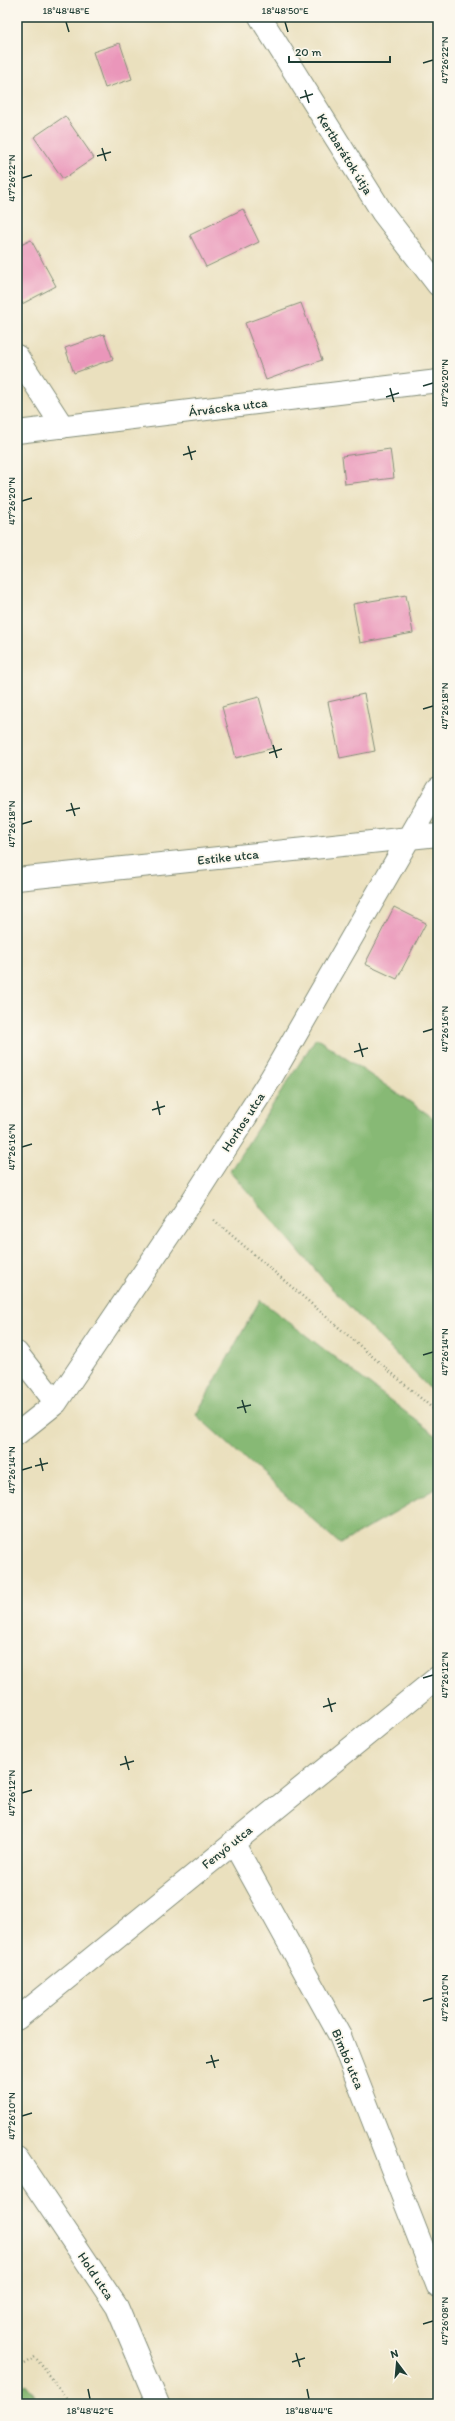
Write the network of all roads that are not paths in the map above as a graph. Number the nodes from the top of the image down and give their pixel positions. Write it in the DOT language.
graph roads {
  1 [pos="260,17"];
  2 [pos="438,285"];
  3 [pos="17,356"];
  4 [pos="438,381"];
  5 [pos="63,427"];
  6 [pos="17,432"];
  7 [pos="438,788"];
  8 [pos="438,835"];
  9 [pos="410,838"];
  10 [pos="17,879"];
  11 [pos="17,1353"];
  12 [pos="56,1403"];
  13 [pos="17,1434"];
  14 [pos="438,1677"];
  15 [pos="233,1842"];
  16 [pos="17,2019"];
  17 [pos="17,2158"];
  18 [pos="438,2287"];
  19 [pos="158,2404"];
  1 -- 2 [label="street, Kertbarátok útja"];
  3 -- 5 [label="street"];
  4 -- 5 [label="street, Árvácska utca"];
  5 -- 6 [label="street, Árvácska utca"];
  7 -- 9 [label="street, Horhos utca"];
  8 -- 9 [label="street, Estike utca"];
  9 -- 10 [label="street, Estike utca"];
  9 -- 12 [label="street, Horhos utca"];
  11 -- 12 [label="street"];
  12 -- 13 [label="street, Horhos utca"];
  14 -- 15 [label="street, Fenyő utca"];
  15 -- 16 [label="street, Fenyő utca"];
  15 -- 18 [label="street, Bimbó utca"];
  17 -- 19 [label="street, Hold utca"];
}
